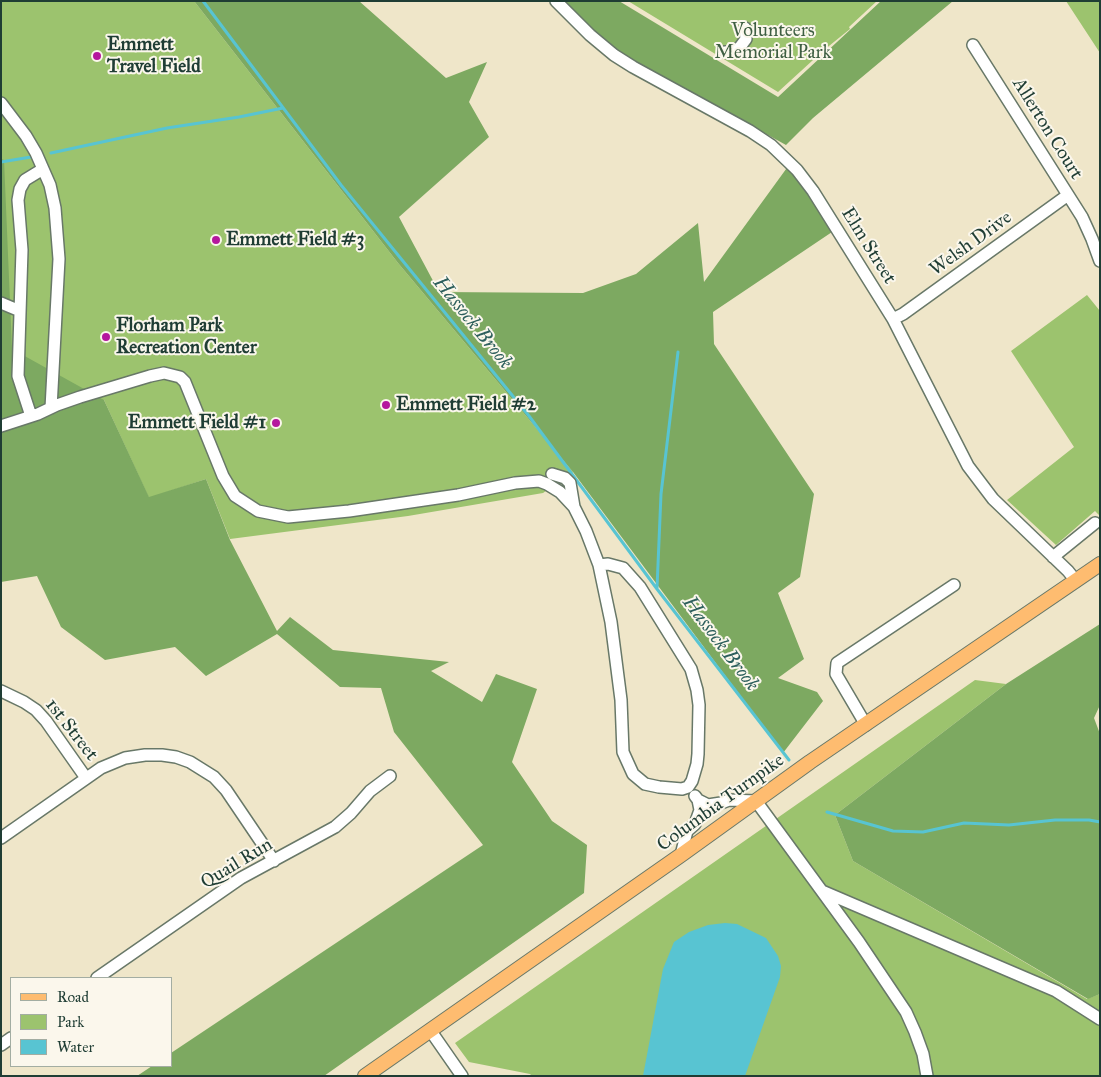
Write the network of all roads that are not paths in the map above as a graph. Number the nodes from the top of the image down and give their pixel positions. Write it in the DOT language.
graph roads {
  1 [pos="556,1"];
  2 [pos="745,28"];
  3 [pos="973,44"];
  4 [pos="725,52"];
  5 [pos="1,103"];
  6 [pos="43,169"];
  7 [pos="1068,195"];
  8 [pos="1100,261"];
  9 [pos="1,302"];
  10 [pos="20,311"];
  11 [pos="893,319"];
  12 [pos="51,408"];
  13 [pos="31,416"];
  14 [pos="1,426"];
  15 [pos="552,474"];
  16 [pos="574,507"];
  17 [pos="1095,523"];
  18 [pos="1053,557"];
  19 [pos="1100,564"];
  20 [pos="599,565"];
  21 [pos="1076,581"];
  22 [pos="954,585"];
  23 [pos="1,691"];
  24 [pos="866,724"];
  25 [pos="390,776"];
  26 [pos="86,778"];
  27 [pos="688,787"];
  28 [pos="698,800"];
  29 [pos="756,801"];
  30 [pos="1,838"];
  31 [pos="681,855"];
  32 [pos="274,861"];
  33 [pos="822,891"];
  34 [pos="98,977"];
  35 [pos="1100,1019"];
  36 [pos="430,1030"];
  37 [pos="366,1075"];
  38 [pos="462,1076"];
  39 [pos="927,1076"];
  1 -- 11 [label="street, Elm Street"];
  2 -- 4 [label="street"];
  3 -- 7 [label="street, Allerton Court"];
  5 -- 6 [label="street"];
  6 -- 10 [label="street"];
  6 -- 12 [label="street"];
  7 -- 8 [label="street, Allerton Court"];
  7 -- 11 [label="street, Welsh Drive"];
  9 -- 10 [label="street"];
  10 -- 13 [label="street"];
  11 -- 18 [label="street, Elm Street"];
  12 -- 13 [label="street"];
  12 -- 16 [label="street"];
  13 -- 14 [label="street"];
  15 -- 16 [label="street"];
  16 -- 20 [label="street"];
  17 -- 18 [label="street"];
  18 -- 21 [label="street, Elm Street"];
  19 -- 21 [label="main road, Columbia Turnpike"];
  20 -- 27 [label="street"];
  20 -- 27 [label="street"];
  21 -- 24 [label="main road, Columbia Turnpike"];
  22 -- 24 [label="street"];
  23 -- 26 [label="street, 1st Street"];
  24 -- 29 [label="main road, Columbia Turnpike"];
  25 -- 32 [label="street, Quail Run"];
  26 -- 30 [label="street"];
  26 -- 32 [label="street"];
  27 -- 28 [label="street"];
  28 -- 29 [label="street"];
  28 -- 31 [label="street"];
  29 -- 31 [label="main road, Columbia Turnpike"];
  29 -- 33 [label="street"];
  31 -- 36 [label="main road, Columbia Turnpike"];
  32 -- 34 [label="street, Quail Run"];
  33 -- 35 [label="street"];
  33 -- 39 [label="street"];
  36 -- 37 [label="main road, Columbia Turnpike"];
  36 -- 38 [label="street"];
}
